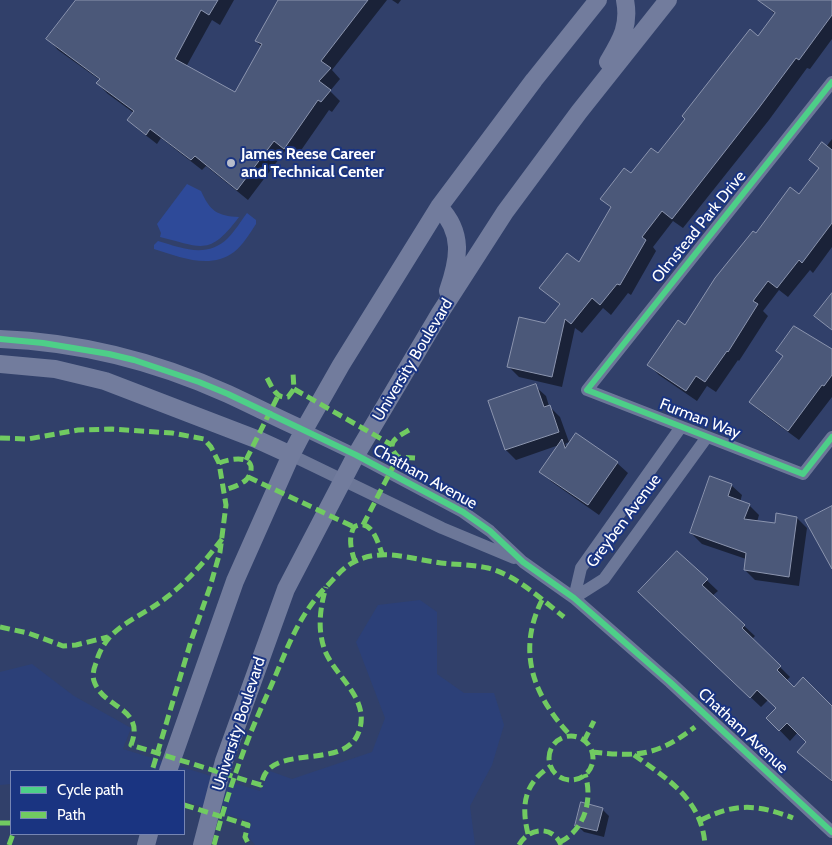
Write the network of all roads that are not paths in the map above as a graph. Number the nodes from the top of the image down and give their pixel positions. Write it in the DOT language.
graph roads {
  1 [pos="598,0"];
  2 [pos="625,0"];
  3 [pos="668,0"];
  4 [pos="832,82"];
  5 [pos="580,112"];
  6 [pos="439,208"];
  7 [pos="440,313"];
  8 [pos="0,339"];
  9 [pos="0,364"];
  10 [pos="587,390"];
  11 [pos="681,426"];
  12 [pos="304,430"];
  13 [pos="707,436"];
  14 [pos="832,437"];
  15 [pos="291,455"];
  16 [pos="356,455"];
  17 [pos="342,480"];
  18 [pos="523,562"];
  19 [pos="574,598"];
  20 [pos="168,770"];
  21 [pos="832,832"];
  22 [pos="204,838"];
  1 -- 6 [label="main road"];
  2 -- 5 [label="main road"];
  3 -- 5 [label="main road, University Boulevard"];
  4 -- 10 [label="street, Olmstead Park Drive"];
  5 -- 7 [label="main road, University Boulevard"];
  6 -- 7 [label="main road"];
  6 -- 12 [label="main road"];
  7 -- 16 [label="main road, University Boulevard"];
  8 -- 12 [label="main road, Chatham Avenue"];
  9 -- 15 [label="main road, Chatham Avenue"];
  10 -- 11 [label="street, Furman Way"];
  11 -- 13 [label="street, Furman Way"];
  11 -- 19 [label="street, Greyben Avenue"];
  12 -- 15 [label="main road"];
  12 -- 16 [label="street, Chatham Avenue"];
  13 -- 14 [label="street, Furman Way"];
  13 -- 19 [label="street, Greyben Avenue"];
  15 -- 17 [label="street, Chatham Avenue"];
  15 -- 20 [label="main road"];
  16 -- 17 [label="main road, University Boulevard"];
  16 -- 18 [label="street, Chatham Avenue"];
  17 -- 18 [label="street, Chatham Avenue"];
  17 -- 22 [label="main road, University Boulevard"];
  18 -- 19 [label="street, Chatham Avenue"];
  19 -- 21 [label="street, Chatham Avenue"];
}
